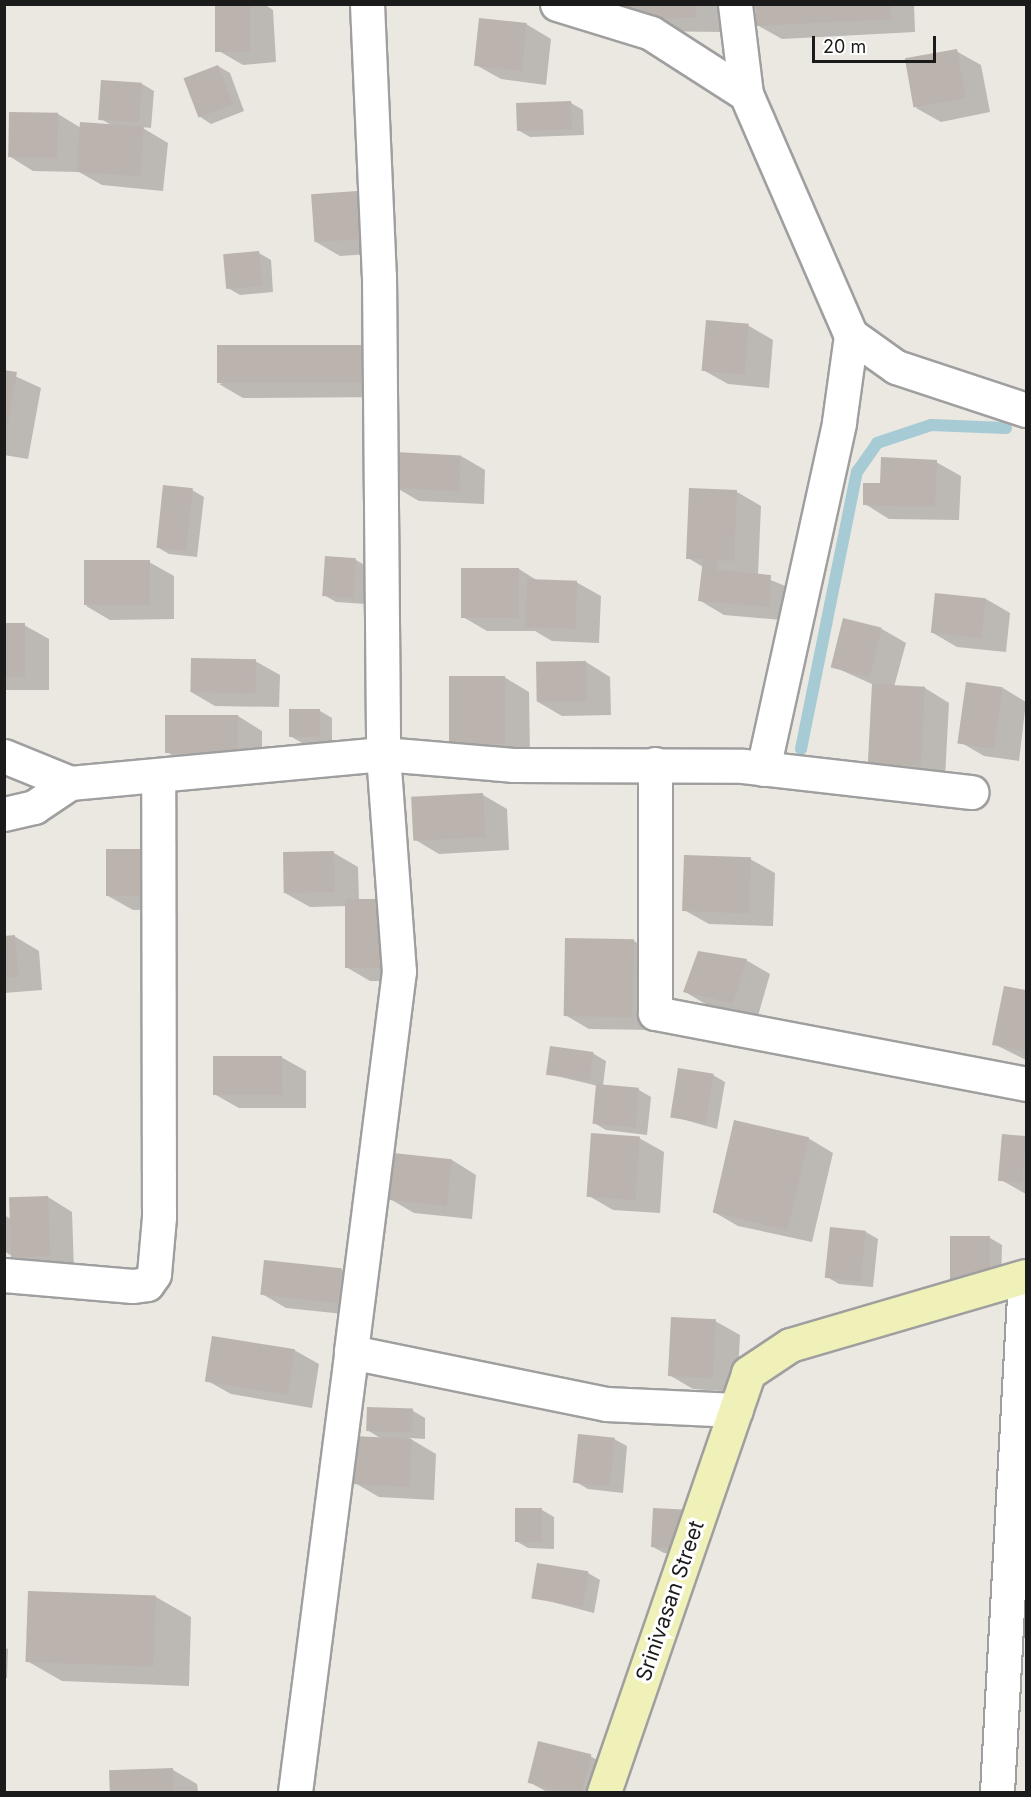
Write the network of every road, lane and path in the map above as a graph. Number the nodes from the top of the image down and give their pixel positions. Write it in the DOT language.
graph roads {
  1 [pos="367,4"];
  2 [pos="557,4"];
  3 [pos="735,4"];
  4 [pos="746,94"];
  5 [pos="851,335"];
  6 [pos="1026,410"];
  7 [pos="383,754"];
  8 [pos="4,756"];
  9 [pos="655,764"];
  10 [pos="763,769"];
  11 [pos="158,777"];
  12 [pos="70,783"];
  13 [pos="972,792"];
  14 [pos="4,814"];
  15 [pos="1026,1084"];
  16 [pos="4,1275"];
  17 [pos="1026,1277"];
  18 [pos="351,1352"];
  19 [pos="736,1410"];
  20 [pos="295,1792"];
  21 [pos="604,1792"];
  22 [pos="997,1792"];
  1 -- 7 [label="street"];
  2 -- 4 [label="street"];
  3 -- 4 [label="street"];
  4 -- 5 [label="street"];
  5 -- 6 [label="street"];
  5 -- 10 [label="street"];
  7 -- 9 [label="street"];
  7 -- 11 [label="street"];
  7 -- 18 [label="street"];
  8 -- 12 [label="street"];
  9 -- 10 [label="street"];
  9 -- 15 [label="street"];
  10 -- 13 [label="street"];
  11 -- 12 [label="street"];
  11 -- 16 [label="street"];
  12 -- 14 [label="street"];
  17 -- 19 [label="street, Srinivasan Street"];
  17 -- 22 [label="street"];
  18 -- 19 [label="street"];
  18 -- 20 [label="street"];
  19 -- 21 [label="street, Srinivasan Street"];
}
